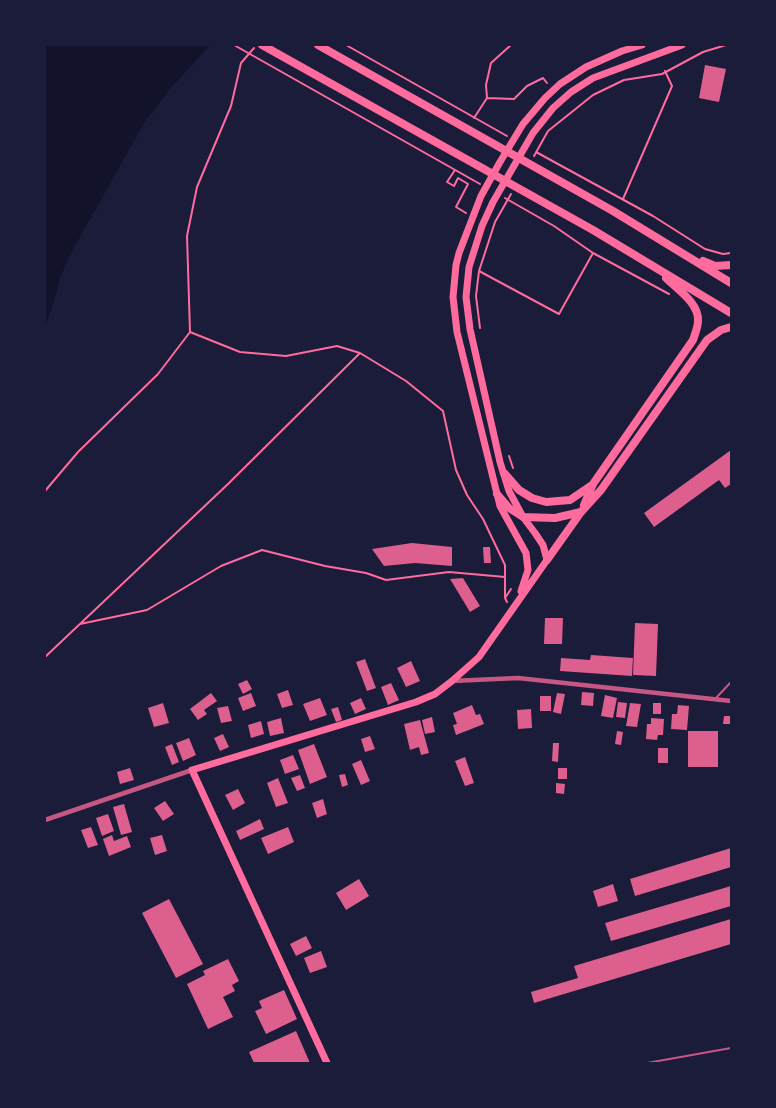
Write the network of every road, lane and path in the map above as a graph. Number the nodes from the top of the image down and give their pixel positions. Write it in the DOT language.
graph roads {
  1 [pos="234,45"];
  2 [pos="257,45"];
  3 [pos="262,45"];
  4 [pos="318,45"];
  5 [pos="346,45"];
  6 [pos="511,45"];
  7 [pos="642,45"];
  8 [pos="682,45"];
  9 [pos="726,45"];
  10 [pos="665,71"];
  11 [pos="547,88"];
  12 [pos="487,98"];
  13 [pos="474,118"];
  14 [pos="509,135"];
  15 [pos="513,139"];
  16 [pos="505,141"];
  17 [pos="532,150"];
  18 [pos="531,161"];
  19 [pos="455,170"];
  20 [pos="482,181"];
  21 [pos="484,186"];
  22 [pos="476,191"];
  23 [pos="513,192"];
  24 [pos="504,198"];
  25 [pos="623,199"];
  26 [pos="467,208"];
  27 [pos="672,246"];
  28 [pos="594,253"];
  29 [pos="731,253"];
  30 [pos="731,265"];
  31 [pos="657,268"];
  32 [pos="479,271"];
  33 [pos="731,282"];
  34 [pos="670,295"];
  35 [pos="731,313"];
  36 [pos="731,327"];
  37 [pos="480,329"];
  38 [pos="190,332"];
  39 [pos="360,353"];
  40 [pos="507,449"];
  41 [pos="504,473"];
  42 [pos="515,474"];
  43 [pos="593,484"];
  44 [pos="45,491"];
  45 [pos="497,494"];
  46 [pos="581,512"];
  47 [pos="523,517"];
  48 [pos="547,560"];
  49 [pos="505,577"];
  50 [pos="514,586"];
  51 [pos="505,598"];
  52 [pos="519,600"];
  53 [pos="511,610"];
  54 [pos="80,624"];
  55 [pos="45,657"];
  56 [pos="452,681"];
  57 [pos="731,682"];
  58 [pos="715,699"];
  59 [pos="731,700"];
  60 [pos="192,770"];
  61 [pos="45,820"];
  62 [pos="731,1048"];
  63 [pos="327,1063"];
  64 [pos="647,1063"];
  1 -- 19 [label="path"];
  2 -- 38 [label="path"];
  3 -- 31 [label="main road"];
  4 -- 27 [label="main road"];
  5 -- 13 [label="path"];
  6 -- 12 [label="path"];
  7 -- 45 [label="main road"];
  8 -- 41 [label="main road"];
  9 -- 10 [label="path"];
  10 -- 18 [label="path"];
  10 -- 25 [label="path"];
  11 -- 12 [label="path"];
  12 -- 13 [label="path"];
  13 -- 15 [label="path"];
  14 -- 16 [label="path"];
  17 -- 25 [label="path"];
  19 -- 21 [label="path"];
  19 -- 26 [label="path"];
  20 -- 22 [label="path"];
  23 -- 32 [label="path"];
  24 -- 28 [label="path"];
  25 -- 29 [label="path"];
  27 -- 30 [label="main road"];
  27 -- 33 [label="main road"];
  28 -- 32 [label="path"];
  28 -- 34 [label="path"];
  31 -- 35 [label="main road"];
  31 -- 43 [label="main road"];
  32 -- 37 [label="path"];
  36 -- 46 [label="main road"];
  38 -- 39 [label="path"];
  38 -- 44 [label="path"];
  39 -- 49 [label="path"];
  39 -- 54 [label="path"];
  40 -- 42 [label="path"];
  41 -- 43 [label="main road"];
  41 -- 47 [label="main road"];
  43 -- 46 [label="main road"];
  45 -- 47 [label="main road"];
  45 -- 52 [label="main road"];
  46 -- 47 [label="main road"];
  46 -- 48 [label="main road"];
  47 -- 48 [label="main road"];
  48 -- 52 [label="main road"];
  49 -- 51 [label="path"];
  49 -- 54 [label="path"];
  50 -- 51 [label="path"];
  51 -- 53 [label="path"];
  52 -- 53 [label="main road"];
  53 -- 56 [label="main road"];
  54 -- 55 [label="path"];
  56 -- 58 [label="street"];
  56 -- 60 [label="main road"];
  57 -- 58 [label="lane"];
  58 -- 59 [label="street"];
  60 -- 61 [label="street"];
  60 -- 63 [label="main road"];
  62 -- 64 [label="lane"];
}
